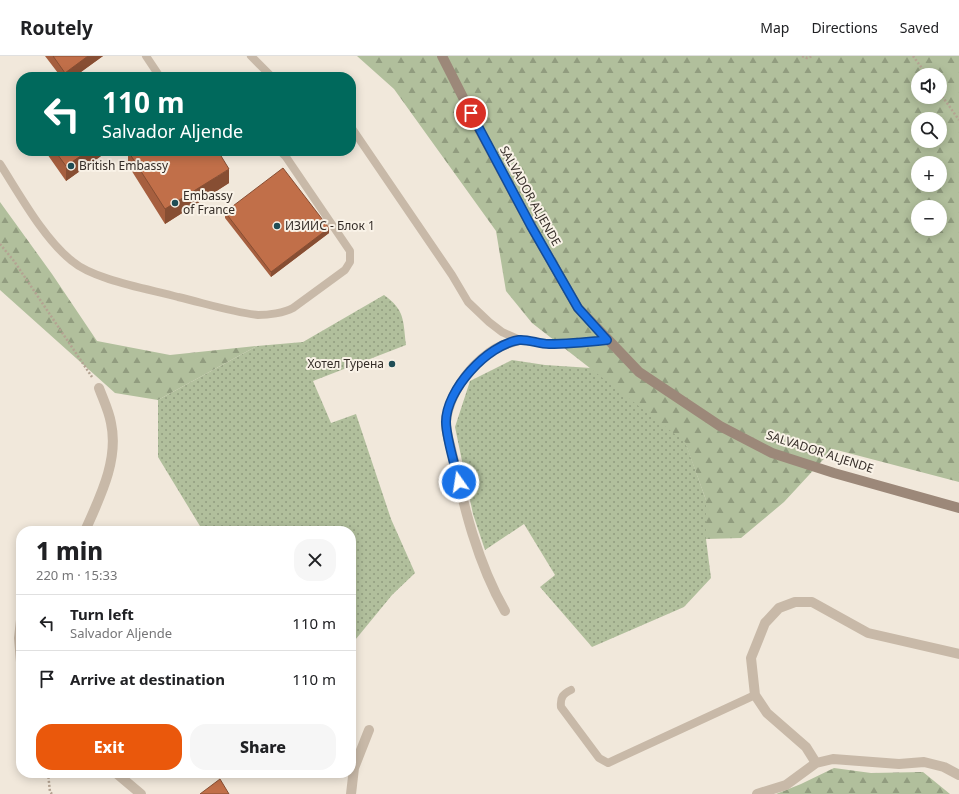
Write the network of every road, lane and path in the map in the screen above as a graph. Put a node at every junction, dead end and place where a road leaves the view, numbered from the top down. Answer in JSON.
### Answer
{"nodes":[{"id":1,"x":146,"y":56,"type":"edge"},
{"id":2,"x":251,"y":56,"type":"edge"},
{"id":3,"x":442,"y":56,"type":"edge"},
{"id":4,"x":802,"y":56,"type":"edge"},
{"id":5,"x":813,"y":56,"type":"edge"},
{"id":6,"x":913,"y":56,"type":"edge"},
{"id":7,"x":922,"y":68,"type":"edge"},
{"id":8,"x":157,"y":72,"type":"edge"},
{"id":9,"x":267,"y":72,"type":"edge"},
{"id":10,"x":947,"y":103,"type":"edge"},
{"id":11,"x":959,"y":120,"type":"edge"},
{"id":12,"x":356,"y":135,"type":"edge"},
{"id":13,"x":284,"y":156,"type":"edge"},
{"id":14,"x":0,"y":164,"type":"edge"},
{"id":15,"x":0,"y":244,"type":"edge"},
{"id":16,"x":520,"y":340,"type":"junction"},
{"id":17,"x":607,"y":340,"type":"junction"},
{"id":18,"x":99,"y":388,"type":"joint"},
{"id":19,"x":959,"y":508,"type":"edge"},
{"id":20,"x":87,"y":526,"type":"edge"},
{"id":21,"x":505,"y":611,"type":"dead end"},
{"id":22,"x":959,"y":654,"type":"edge"},
{"id":23,"x":571,"y":690,"type":"dead end"},
{"id":24,"x":755,"y":695,"type":"junction"},
{"id":25,"x":370,"y":730,"type":"dead end"},
{"id":26,"x":816,"y":762,"type":"junction"},
{"id":27,"x":356,"y":763,"type":"edge"},
{"id":28,"x":958,"y":774,"type":"edge"},
{"id":29,"x":49,"y":778,"type":"edge"},
{"id":30,"x":122,"y":778,"type":"edge"},
{"id":31,"x":353,"y":778,"type":"edge"},
{"id":32,"x":52,"y":794,"type":"edge"},
{"id":33,"x":141,"y":794,"type":"edge"},
{"id":34,"x":351,"y":794,"type":"edge"},
{"id":35,"x":757,"y":794,"type":"edge"}],
"edges":[{"from":1,"to":8,"type":"lane"},
{"from":2,"to":9,"type":"lane"},
{"from":3,"to":17,"type":"street","name":"SALVADOR ALJENDE"},
{"from":4,"to":5,"type":"path"},
{"from":6,"to":7,"type":"path"},
{"from":10,"to":11,"type":"path"},
{"from":12,"to":16,"type":"lane"},
{"from":13,"to":14,"type":"lane"},
{"from":15,"to":18,"type":"path"},
{"from":16,"to":17,"type":"lane"},
{"from":16,"to":21,"type":"street"},
{"from":17,"to":19,"type":"street","name":"SALVADOR ALJENDE"},
{"from":18,"to":20,"type":"street"},
{"from":22,"to":24,"type":"street"},
{"from":23,"to":24,"type":"lane"},
{"from":24,"to":26,"type":"street"},
{"from":25,"to":27,"type":"street"},
{"from":26,"to":28,"type":"street"},
{"from":26,"to":35,"type":"street"},
{"from":29,"to":32,"type":"path"},
{"from":30,"to":33,"type":"street"},
{"from":31,"to":34,"type":"street"}]}
